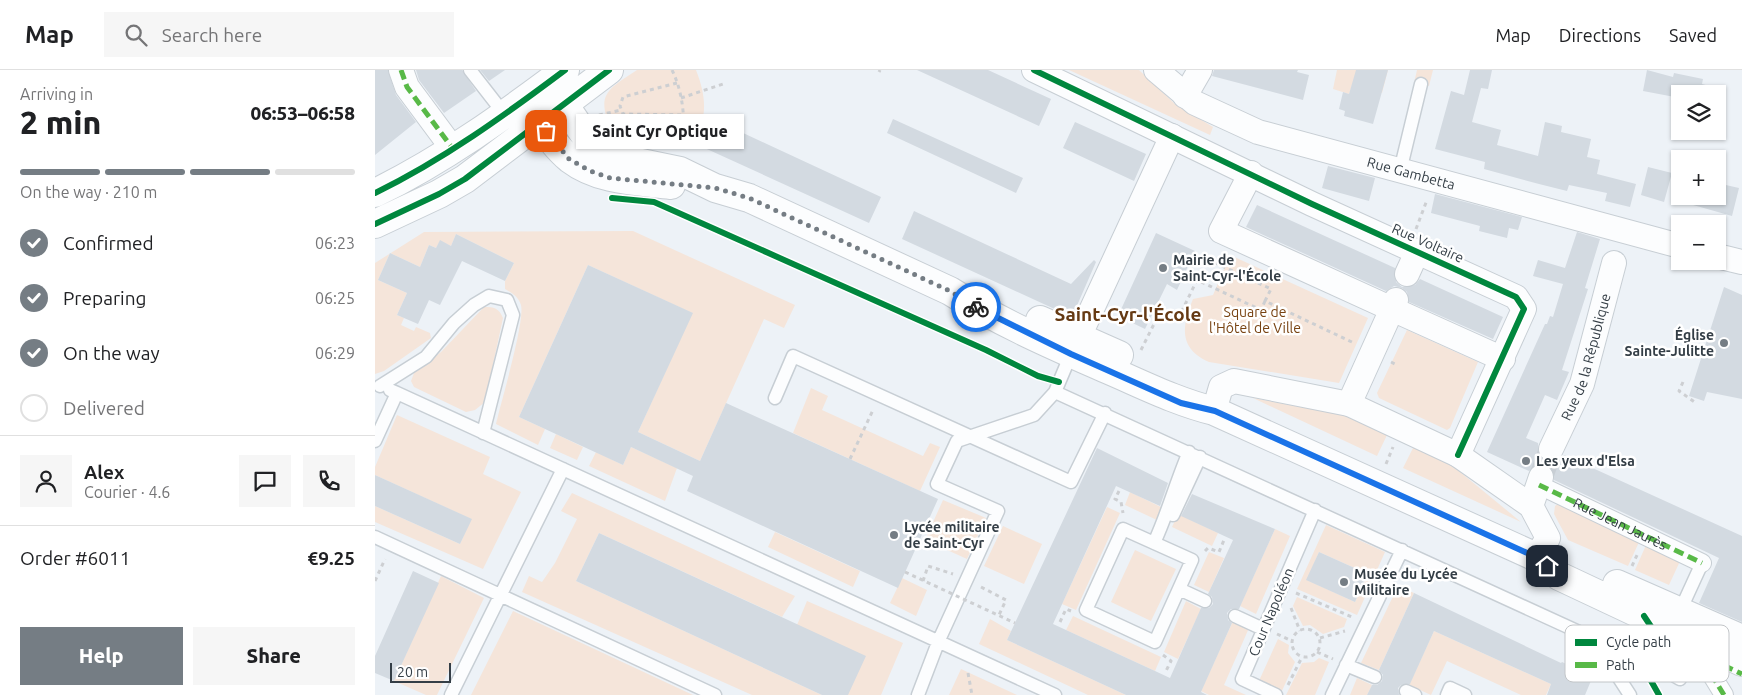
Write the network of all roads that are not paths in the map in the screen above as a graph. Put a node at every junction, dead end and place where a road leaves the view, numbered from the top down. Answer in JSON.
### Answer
{"nodes":[{"id":1,"x":401,"y":70,"type":"edge"},
{"id":2,"x":470,"y":70,"type":"edge"},
{"id":3,"x":609,"y":70,"type":"edge"},
{"id":4,"x":1034,"y":70,"type":"edge"},
{"id":5,"x":1156,"y":70,"type":"edge"},
{"id":6,"x":1200,"y":70,"type":"edge"},
{"id":7,"x":1421,"y":84,"type":"dead end"},
{"id":8,"x":559,"y":85,"type":"edge"},
{"id":9,"x":1185,"y":96,"type":"junction"},
{"id":10,"x":514,"y":108,"type":"junction"},
{"id":11,"x":539,"y":123,"type":"junction"},
{"id":12,"x":1172,"y":136,"type":"junction"},
{"id":13,"x":453,"y":149,"type":"junction"},
{"id":14,"x":1400,"y":171,"type":"junction"},
{"id":15,"x":1251,"y":173,"type":"junction"},
{"id":16,"x":715,"y":188,"type":"junction"},
{"id":17,"x":375,"y":193,"type":"edge"},
{"id":18,"x":375,"y":224,"type":"edge"},
{"id":19,"x":1671,"y":244,"type":"edge"},
{"id":20,"x":1413,"y":250,"type":"junction"},
{"id":21,"x":1726,"y":258,"type":"edge"},
{"id":22,"x":1742,"y":262,"type":"edge"},
{"id":23,"x":1614,"y":263,"type":"dead end"},
{"id":24,"x":1407,"y":274,"type":"dead end"},
{"id":25,"x":1394,"y":305,"type":"junction"},
{"id":26,"x":1075,"y":345,"type":"junction"},
{"id":27,"x":1503,"y":359,"type":"junction"},
{"id":28,"x":377,"y":385,"type":"edge"},
{"id":29,"x":1055,"y":392,"type":"junction"},
{"id":30,"x":397,"y":393,"type":"junction"},
{"id":31,"x":775,"y":398,"type":"dead end"},
{"id":32,"x":1349,"y":404,"type":"junction"},
{"id":33,"x":1215,"y":411,"type":"junction"},
{"id":34,"x":1105,"y":413,"type":"junction"},
{"id":35,"x":483,"y":432,"type":"junction"},
{"id":36,"x":967,"y":436,"type":"junction"},
{"id":37,"x":375,"y":440,"type":"edge"},
{"id":38,"x":1551,"y":449,"type":"tunnel mouth"},
{"id":39,"x":1195,"y":454,"type":"junction"},
{"id":40,"x":1458,"y":455,"type":"junction"},
{"id":41,"x":563,"y":469,"type":"junction"},
{"id":42,"x":1537,"y":489,"type":"junction"},
{"id":43,"x":1315,"y":510,"type":"junction"},
{"id":44,"x":375,"y":537,"type":"edge"},
{"id":45,"x":1157,"y":544,"type":"junction"},
{"id":46,"x":1402,"y":550,"type":"junction"},
{"id":47,"x":1536,"y":557,"type":"junction"},
{"id":48,"x":1702,"y":562,"type":"joint"},
{"id":49,"x":1179,"y":589,"type":"junction"},
{"id":50,"x":501,"y":596,"type":"junction"},
{"id":51,"x":1205,"y":601,"type":"dead end"},
{"id":52,"x":1680,"y":611,"type":"junction"},
{"id":53,"x":1235,"y":616,"type":"dead end"},
{"id":54,"x":1644,"y":616,"type":"junction"},
{"id":55,"x":1565,"y":625,"type":"edge"},
{"id":56,"x":1650,"y":625,"type":"edge"},
{"id":57,"x":1663,"y":625,"type":"edge"},
{"id":58,"x":1711,"y":625,"type":"edge"},
{"id":59,"x":1263,"y":629,"type":"junction"},
{"id":60,"x":1729,"y":633,"type":"edge"},
{"id":61,"x":1742,"y":639,"type":"edge"},
{"id":62,"x":939,"y":640,"type":"junction"},
{"id":63,"x":1729,"y":656,"type":"edge"},
{"id":64,"x":1742,"y":662,"type":"edge"},
{"id":65,"x":1347,"y":665,"type":"junction"},
{"id":66,"x":1729,"y":668,"type":"edge"},
{"id":67,"x":1742,"y":674,"type":"edge"},
{"id":68,"x":1375,"y":678,"type":"dead end"},
{"id":69,"x":1622,"y":682,"type":"edge"},
{"id":70,"x":1716,"y":682,"type":"edge"},
{"id":71,"x":451,"y":695,"type":"edge"},
{"id":72,"x":715,"y":695,"type":"edge"},
{"id":73,"x":918,"y":695,"type":"edge"},
{"id":74,"x":1055,"y":695,"type":"edge"},
{"id":75,"x":1276,"y":695,"type":"edge"},
{"id":76,"x":1332,"y":695,"type":"edge"},
{"id":77,"x":1447,"y":695,"type":"edge"},
{"id":78,"x":1465,"y":695,"type":"edge"},
{"id":79,"x":1630,"y":695,"type":"edge"},
{"id":80,"x":1724,"y":695,"type":"edge"}],
"edges":[{"from":1,"to":13,"type":"street"},
{"from":2,"to":10,"type":"lane"},
{"from":3,"to":8,"type":"main road"},
{"from":4,"to":12,"type":"street","name":"Rue Voltaire"},
{"from":5,"to":9,"type":"street","name":"Rue Gambetta"},
{"from":6,"to":9,"type":"street"},
{"from":7,"to":14,"type":"lane"},
{"from":8,"to":10,"type":"main road"},
{"from":8,"to":11,"type":"main road"},
{"from":8,"to":16,"type":"main road"},
{"from":9,"to":14,"type":"street","name":"Rue Gambetta"},
{"from":10,"to":11,"type":"main road"},
{"from":10,"to":13,"type":"main road"},
{"from":11,"to":16,"type":"main road"},
{"from":11,"to":18,"type":"main road"},
{"from":12,"to":15,"type":"street","name":"Rue Voltaire"},
{"from":12,"to":26,"type":"street"},
{"from":13,"to":17,"type":"main road"},
{"from":14,"to":19,"type":"street","name":"Rue Gambetta"},
{"from":15,"to":20,"type":"street","name":"Rue Voltaire"},
{"from":15,"to":25,"type":"street"},
{"from":16,"to":26,"type":"main road"},
{"from":20,"to":24,"type":"street"},
{"from":20,"to":27,"type":"street","name":"Rue Voltaire"},
{"from":21,"to":22,"type":"street"},
{"from":23,"to":38,"type":"street","name":"Rue de la République"},
{"from":25,"to":27,"type":"street"},
{"from":25,"to":32,"type":"street"},
{"from":26,"to":29,"type":"lane"},
{"from":26,"to":33,"type":"main road"},
{"from":27,"to":40,"type":"street","name":"Rue Voltaire"},
{"from":28,"to":30,"type":"lane"},
{"from":28,"to":35,"type":"lane"},
{"from":29,"to":34,"type":"lane"},
{"from":29,"to":36,"type":"lane"},
{"from":30,"to":35,"type":"lane"},
{"from":30,"to":37,"type":"lane"},
{"from":31,"to":36,"type":"lane"},
{"from":32,"to":33,"type":"street"},
{"from":32,"to":40,"type":"street"},
{"from":33,"to":47,"type":"main road"},
{"from":34,"to":36,"type":"lane"},
{"from":34,"to":39,"type":"lane"},
{"from":35,"to":41,"type":"lane"},
{"from":36,"to":62,"type":"lane"},
{"from":39,"to":43,"type":"lane"},
{"from":39,"to":45,"type":"lane"},
{"from":40,"to":42,"type":"street"},
{"from":41,"to":50,"type":"lane"},
{"from":41,"to":62,"type":"lane"},
{"from":42,"to":47,"type":"street"},
{"from":42,"to":48,"type":"street","name":"Rue Jean Jaurès"},
{"from":43,"to":46,"type":"lane"},
{"from":43,"to":59,"type":"lane","name":"Cour Napoléon"},
{"from":44,"to":50,"type":"lane"},
{"from":45,"to":49,"type":"lane"},
{"from":45,"to":49,"type":"lane"},
{"from":46,"to":55,"type":"lane"},
{"from":46,"to":65,"type":"lane"},
{"from":47,"to":52,"type":"main road"},
{"from":47,"to":54,"type":"main road"},
{"from":48,"to":52,"type":"lane"},
{"from":49,"to":51,"type":"lane"},
{"from":50,"to":71,"type":"lane"},
{"from":50,"to":72,"type":"lane"},
{"from":52,"to":58,"type":"main road"},
{"from":53,"to":59,"type":"lane"},
{"from":54,"to":56,"type":"lane"},
{"from":54,"to":57,"type":"main road"},
{"from":59,"to":75,"type":"lane","name":"Cour Napoléon"},
{"from":60,"to":61,"type":"main road"},
{"from":62,"to":73,"type":"lane"},
{"from":62,"to":74,"type":"lane"},
{"from":63,"to":64,"type":"main road"},
{"from":65,"to":68,"type":"lane"},
{"from":65,"to":76,"type":"lane"},
{"from":66,"to":67,"type":"street"},
{"from":69,"to":79,"type":"lane"},
{"from":70,"to":80,"type":"street"},
{"from":77,"to":78,"type":"lane"}]}
